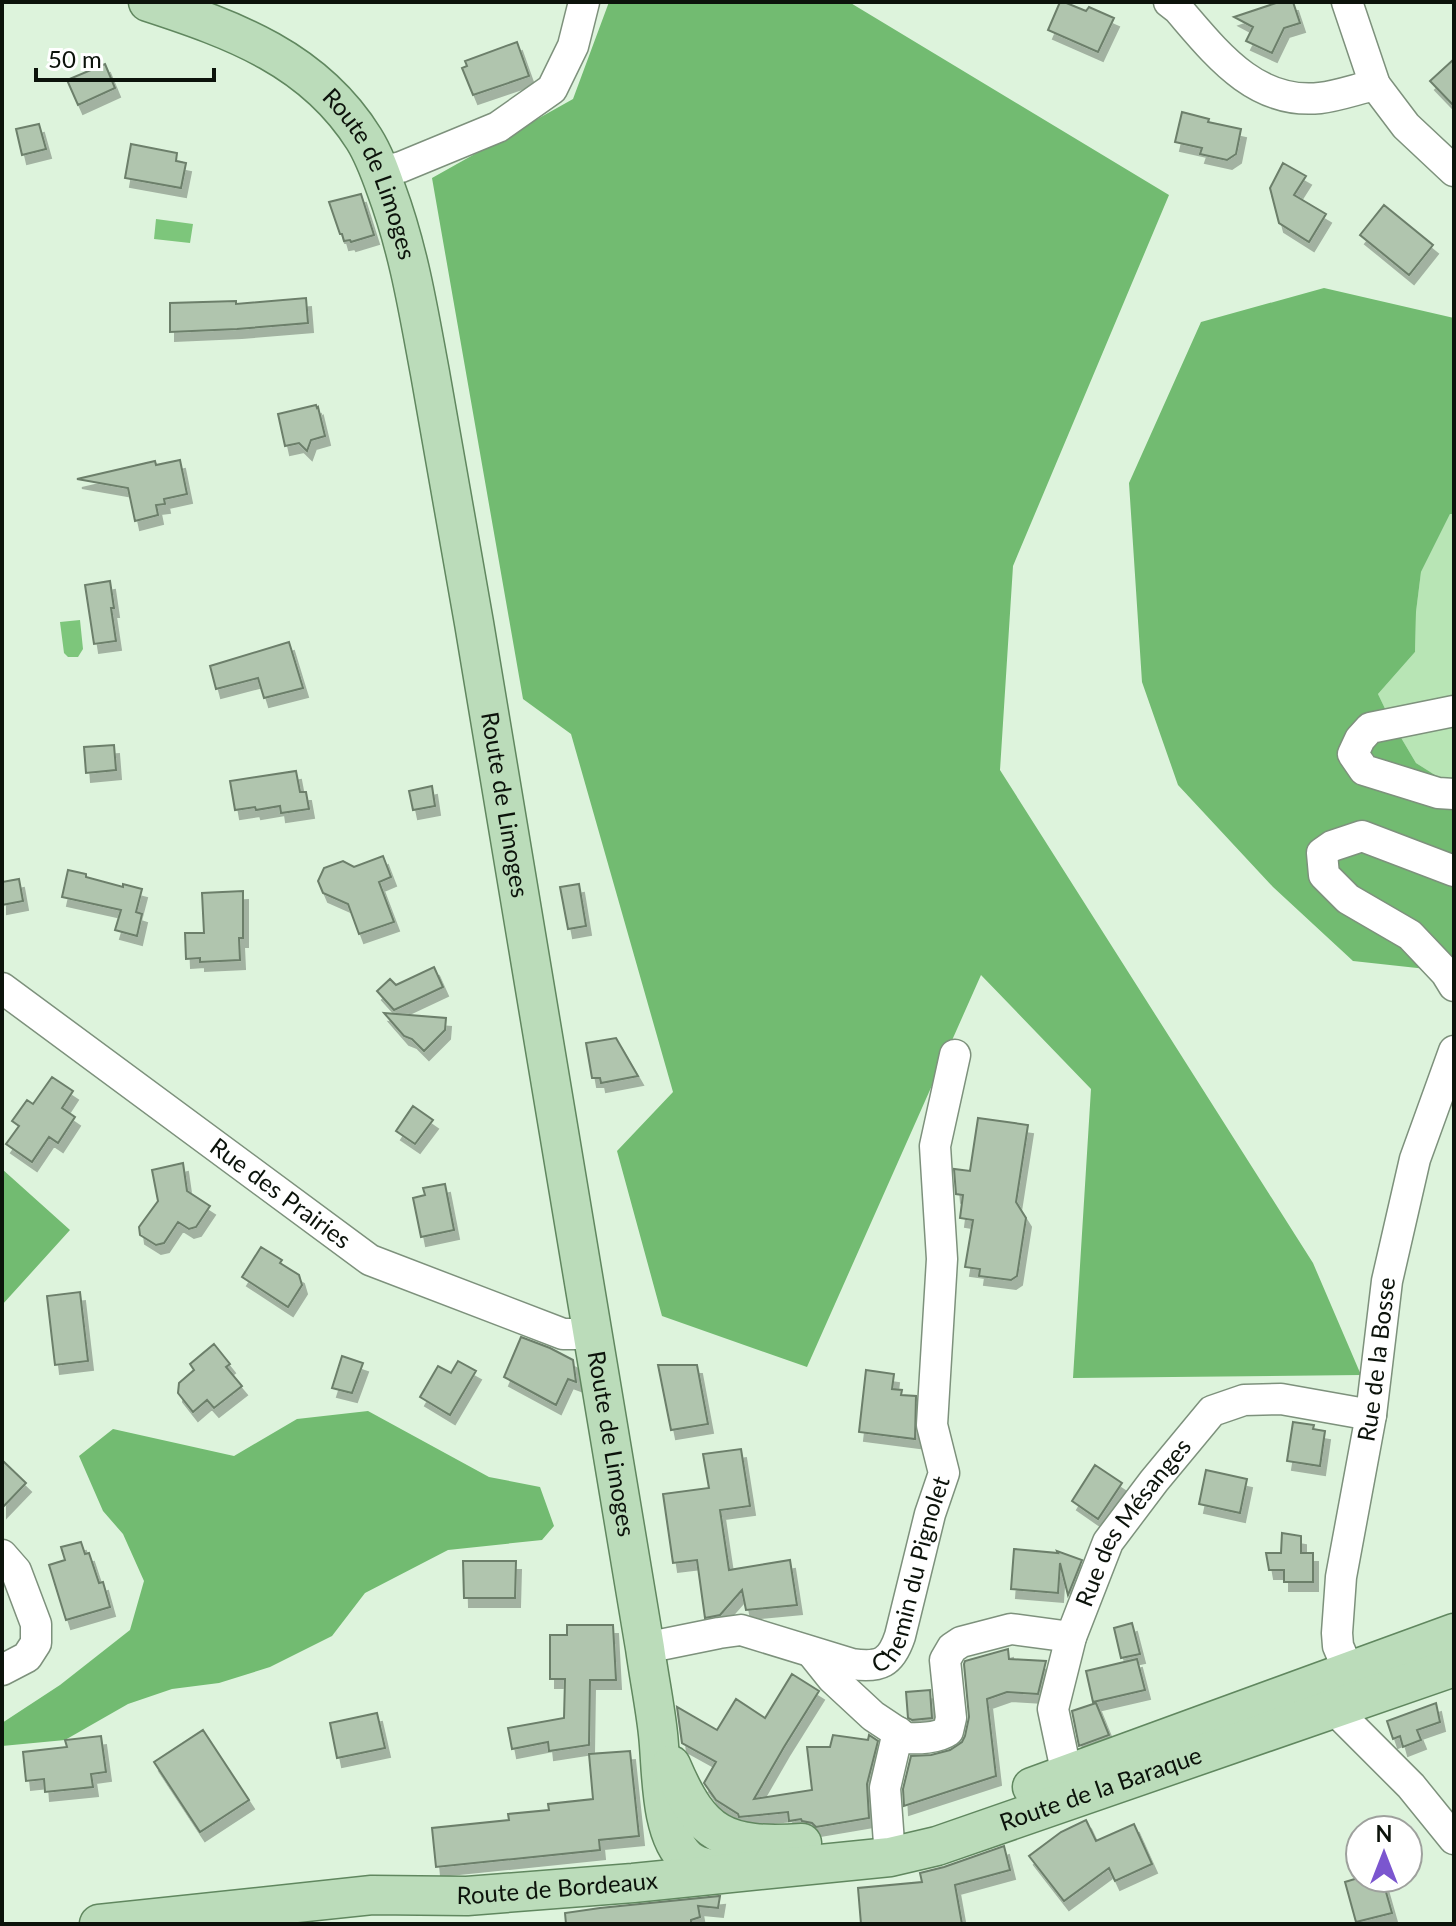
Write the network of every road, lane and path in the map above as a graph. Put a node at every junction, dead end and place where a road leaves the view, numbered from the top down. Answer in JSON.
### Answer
{"nodes":[{"id":1,"x":148,"y":2,"type":"edge"},
{"id":2,"x":584,"y":2,"type":"edge"},
{"id":3,"x":1169,"y":2,"type":"edge"},
{"id":4,"x":1347,"y":2,"type":"edge"},
{"id":5,"x":1375,"y":85,"type":"junction"},
{"id":6,"x":1454,"y":171,"type":"edge"},
{"id":7,"x":380,"y":172,"type":"junction"},
{"id":8,"x":1454,"y":711,"type":"edge"},
{"id":9,"x":1454,"y":794,"type":"edge"},
{"id":10,"x":1454,"y":871,"type":"edge"},
{"id":11,"x":1454,"y":986,"type":"edge"},
{"id":12,"x":2,"y":988,"type":"edge"},
{"id":13,"x":1454,"y":1051,"type":"edge"},
{"id":14,"x":955,"y":1055,"type":"dead end"},
{"id":15,"x":592,"y":1334,"type":"junction"},
{"id":16,"x":1371,"y":1415,"type":"junction"},
{"id":17,"x":2,"y":1555,"type":"edge"},
{"id":18,"x":1454,"y":1633,"type":"edge"},
{"id":19,"x":1071,"y":1637,"type":"junction"},
{"id":20,"x":645,"y":1648,"type":"junction"},
{"id":21,"x":812,"y":1653,"type":"junction"},
{"id":22,"x":1454,"y":1667,"type":"edge"},
{"id":23,"x":2,"y":1670,"type":"edge"},
{"id":24,"x":1349,"y":1672,"type":"junction"},
{"id":25,"x":1300,"y":1688,"type":"junction"},
{"id":26,"x":1334,"y":1709,"type":"junction"},
{"id":27,"x":898,"y":1732,"type":"junction"},
{"id":28,"x":1071,"y":1786,"type":"junction"},
{"id":29,"x":682,"y":1817,"type":"junction"},
{"id":30,"x":1454,"y":1839,"type":"edge"},
{"id":31,"x":889,"y":1845,"type":"junction"},
{"id":32,"x":688,"y":1859,"type":"junction"},
{"id":33,"x":632,"y":1863,"type":"junction"},
{"id":34,"x":740,"y":1871,"type":"junction"},
{"id":35,"x":372,"y":1895,"type":"junction"},
{"id":36,"x":99,"y":1924,"type":"edge"}],
"edges":[{"from":1,"to":7,"type":"main road","name":"Route de Limoges"},
{"from":2,"to":7,"type":"street"},
{"from":3,"to":5,"type":"street"},
{"from":4,"to":5,"type":"street"},
{"from":5,"to":6,"type":"street"},
{"from":7,"to":15,"type":"main road","name":"Route de Limoges"},
{"from":8,"to":9,"type":"street"},
{"from":10,"to":11,"type":"street"},
{"from":12,"to":15,"type":"street","name":"Rue des Prairies"},
{"from":13,"to":16,"type":"street","name":"Rue de la Bosse"},
{"from":14,"to":21,"type":"street","name":"Chemin du Pignolet"},
{"from":15,"to":20,"type":"main road","name":"Route de Limoges"},
{"from":16,"to":19,"type":"street","name":"Rue des Mésanges"},
{"from":16,"to":24,"type":"street","name":"Rue de la Bosse"},
{"from":17,"to":23,"type":"street"},
{"from":18,"to":24,"type":"main road","name":"Route de la Baraque"},
{"from":19,"to":27,"type":"street"},
{"from":19,"to":28,"type":"street","name":"Rue des Mésanges"},
{"from":20,"to":21,"type":"street","name":"Chemin du Pignolet"},
{"from":20,"to":29,"type":"main road","name":"Route de Limoges"},
{"from":21,"to":27,"type":"street"},
{"from":22,"to":26,"type":"main road","name":"Route de la Baraque"},
{"from":24,"to":25,"type":"main road","name":"Route de la Baraque"},
{"from":25,"to":26,"type":"street"},
{"from":25,"to":28,"type":"main road","name":"Route de la Baraque"},
{"from":26,"to":28,"type":"main road","name":"Route de la Baraque"},
{"from":26,"to":30,"type":"street"},
{"from":27,"to":31,"type":"street"},
{"from":28,"to":31,"type":"main road","name":"Route de la Baraque"},
{"from":29,"to":31,"type":"main road"},
{"from":29,"to":32,"type":"main road"},
{"from":29,"to":33,"type":"main road"},
{"from":31,"to":32,"type":"main road","name":"Route de la Baraque"},
{"from":31,"to":34,"type":"main road","name":"Route de la Baraque"},
{"from":32,"to":33,"type":"main road","name":"Route de Bordeaux"},
{"from":32,"to":34,"type":"main road"},
{"from":32,"to":35,"type":"main road"},
{"from":33,"to":35,"type":"main road","name":"Route de Bordeaux"},
{"from":34,"to":35,"type":"main road","name":"Route de Bordeaux"},
{"from":35,"to":36,"type":"main road","name":"Route de Bordeaux"}]}
